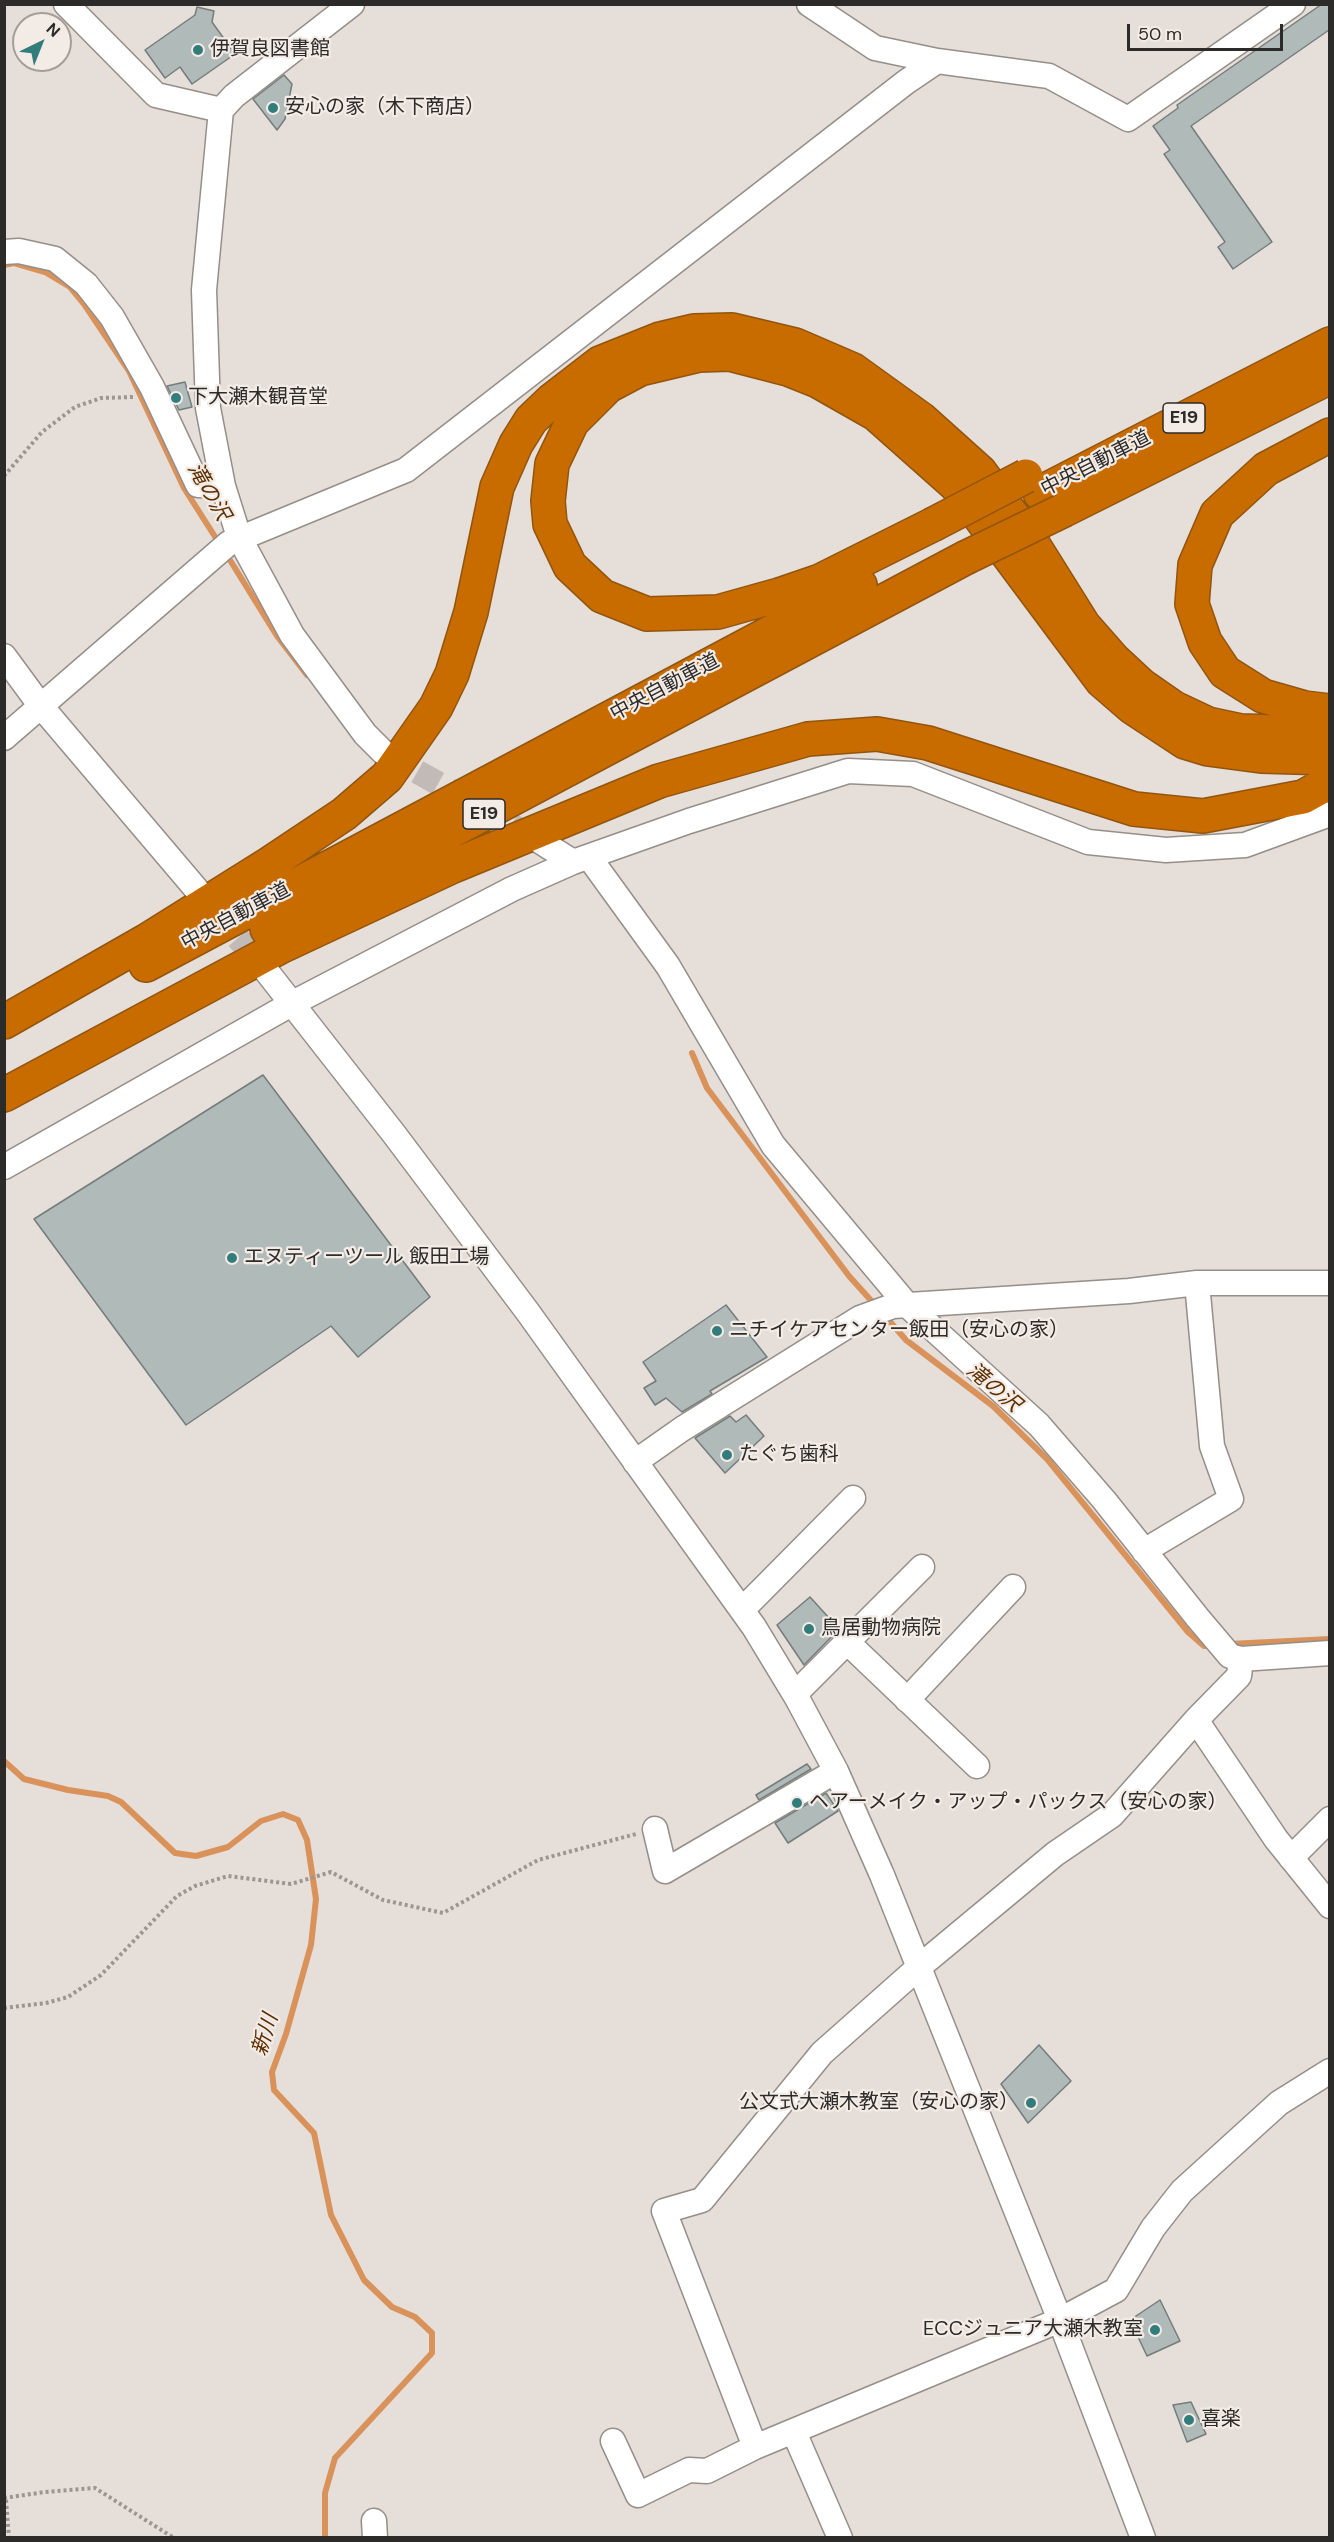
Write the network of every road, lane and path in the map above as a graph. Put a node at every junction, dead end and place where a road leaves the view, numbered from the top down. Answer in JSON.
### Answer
{"nodes":[{"id":1,"x":66,"y":4,"type":"edge"},
{"id":2,"x":352,"y":4,"type":"edge"},
{"id":3,"x":809,"y":4,"type":"edge"},
{"id":4,"x":1293,"y":4,"type":"edge"},
{"id":5,"x":937,"y":62,"type":"junction"},
{"id":6,"x":221,"y":110,"type":"junction"},
{"id":7,"x":4,"y":252,"type":"edge"},
{"id":8,"x":1322,"y":359,"type":"edge"},
{"id":9,"x":133,"y":397,"type":"dead end"},
{"id":10,"x":1329,"y":435,"type":"edge"},
{"id":11,"x":4,"y":476,"type":"edge"},
{"id":12,"x":223,"y":486,"type":"junction"},
{"id":13,"x":1043,"y":493,"type":"junction"},
{"id":14,"x":948,"y":540,"type":"junction"},
{"id":15,"x":228,"y":545,"type":"junction"},
{"id":16,"x":4,"y":656,"type":"edge"},
{"id":17,"x":40,"y":705,"type":"junction"},
{"id":18,"x":1329,"y":711,"type":"edge"},
{"id":19,"x":1329,"y":726,"type":"edge"},
{"id":20,"x":4,"y":738,"type":"edge"},
{"id":21,"x":383,"y":752,"type":"tunnel mouth"},
{"id":22,"x":1329,"y":758,"type":"edge"},
{"id":23,"x":1329,"y":782,"type":"edge"},
{"id":24,"x":1329,"y":814,"type":"edge"},
{"id":25,"x":538,"y":840,"type":"tunnel mouth"},
{"id":26,"x":581,"y":860,"type":"junction"},
{"id":27,"x":197,"y":890,"type":"tunnel mouth"},
{"id":28,"x":264,"y":968,"type":"tunnel mouth"},
{"id":29,"x":293,"y":1003,"type":"junction"},
{"id":30,"x":4,"y":1022,"type":"edge"},
{"id":31,"x":4,"y":1041,"type":"edge"},
{"id":32,"x":4,"y":1072,"type":"edge"},
{"id":33,"x":4,"y":1095,"type":"edge"},
{"id":34,"x":4,"y":1167,"type":"edge"},
{"id":35,"x":1197,"y":1282,"type":"junction"},
{"id":36,"x":1329,"y":1282,"type":"edge"},
{"id":37,"x":900,"y":1306,"type":"junction"},
{"id":38,"x":635,"y":1462,"type":"junction"},
{"id":39,"x":854,"y":1498,"type":"dead end"},
{"id":40,"x":1144,"y":1551,"type":"junction"},
{"id":41,"x":922,"y":1567,"type":"dead end"},
{"id":42,"x":1013,"y":1587,"type":"dead end"},
{"id":43,"x":742,"y":1610,"type":"junction"},
{"id":44,"x":847,"y":1642,"type":"junction"},
{"id":45,"x":1329,"y":1653,"type":"edge"},
{"id":46,"x":1236,"y":1658,"type":"junction"},
{"id":47,"x":795,"y":1694,"type":"junction"},
{"id":48,"x":907,"y":1700,"type":"junction"},
{"id":49,"x":1196,"y":1720,"type":"junction"},
{"id":50,"x":976,"y":1766,"type":"dead end"},
{"id":51,"x":836,"y":1771,"type":"junction"},
{"id":52,"x":1329,"y":1819,"type":"edge"},
{"id":53,"x":655,"y":1829,"type":"joint"},
{"id":54,"x":1291,"y":1858,"type":"junction"},
{"id":55,"x":1329,"y":1906,"type":"edge"},
{"id":56,"x":919,"y":1967,"type":"junction"},
{"id":57,"x":4,"y":2007,"type":"edge"},
{"id":58,"x":1329,"y":2071,"type":"edge"},
{"id":59,"x":1060,"y":2320,"type":"junction"},
{"id":60,"x":794,"y":2432,"type":"junction"},
{"id":61,"x":612,"y":2441,"type":"dead end"},
{"id":62,"x":755,"y":2448,"type":"junction"},
{"id":63,"x":5,"y":2499,"type":"edge"},
{"id":64,"x":9,"y":2538,"type":"edge"},
{"id":65,"x":174,"y":2538,"type":"edge"},
{"id":66,"x":840,"y":2538,"type":"edge"},
{"id":67,"x":1143,"y":2538,"type":"edge"}],
"edges":[{"from":1,"to":6,"type":"street"},
{"from":2,"to":6,"type":"street"},
{"from":3,"to":5,"type":"street"},
{"from":4,"to":5,"type":"street"},
{"from":5,"to":15,"type":"street"},
{"from":6,"to":12,"type":"street"},
{"from":7,"to":12,"type":"street"},
{"from":8,"to":13,"type":"highway","name":"中央自動車道","number":"E19"},
{"from":8,"to":13,"type":"highway"},
{"from":9,"to":11,"type":"path"},
{"from":10,"to":18,"type":"highway"},
{"from":12,"to":15,"type":"street"},
{"from":13,"to":14,"type":"highway","name":"中央自動車道","number":"E19","bridge":true},
{"from":13,"to":14,"type":"highway","bridge":true},
{"from":14,"to":22,"type":"highway"},
{"from":14,"to":31,"type":"highway","name":"中央自動車道","number":"E19"},
{"from":14,"to":32,"type":"highway","name":"中央自動車道","number":"E19"},
{"from":15,"to":17,"type":"street"},
{"from":15,"to":21,"type":"street"},
{"from":16,"to":17,"type":"street"},
{"from":17,"to":20,"type":"street"},
{"from":17,"to":27,"type":"street"},
{"from":19,"to":30,"type":"highway"},
{"from":23,"to":33,"type":"highway"},
{"from":24,"to":26,"type":"street"},
{"from":25,"to":26,"type":"street"},
{"from":26,"to":29,"type":"street"},
{"from":26,"to":37,"type":"street"},
{"from":28,"to":29,"type":"street"},
{"from":29,"to":34,"type":"street"},
{"from":29,"to":38,"type":"street"},
{"from":35,"to":36,"type":"street"},
{"from":35,"to":37,"type":"street"},
{"from":35,"to":40,"type":"street"},
{"from":37,"to":38,"type":"street"},
{"from":37,"to":40,"type":"street"},
{"from":38,"to":43,"type":"street"},
{"from":39,"to":43,"type":"street"},
{"from":40,"to":46,"type":"street"},
{"from":41,"to":44,"type":"street"},
{"from":42,"to":48,"type":"street"},
{"from":43,"to":47,"type":"street"},
{"from":44,"to":47,"type":"street"},
{"from":44,"to":48,"type":"street"},
{"from":45,"to":46,"type":"street"},
{"from":46,"to":49,"type":"street"},
{"from":47,"to":51,"type":"street"},
{"from":48,"to":50,"type":"street"},
{"from":49,"to":54,"type":"street"},
{"from":49,"to":56,"type":"street"},
{"from":51,"to":53,"type":"street"},
{"from":51,"to":56,"type":"street"},
{"from":52,"to":54,"type":"street"},
{"from":53,"to":57,"type":"path"},
{"from":54,"to":55,"type":"street"},
{"from":56,"to":59,"type":"street"},
{"from":56,"to":62,"type":"street"},
{"from":58,"to":59,"type":"street"},
{"from":59,"to":60,"type":"street"},
{"from":59,"to":67,"type":"street"},
{"from":60,"to":62,"type":"street"},
{"from":60,"to":66,"type":"street"},
{"from":61,"to":62,"type":"street"},
{"from":63,"to":64,"type":"path"},
{"from":63,"to":65,"type":"path"}]}
